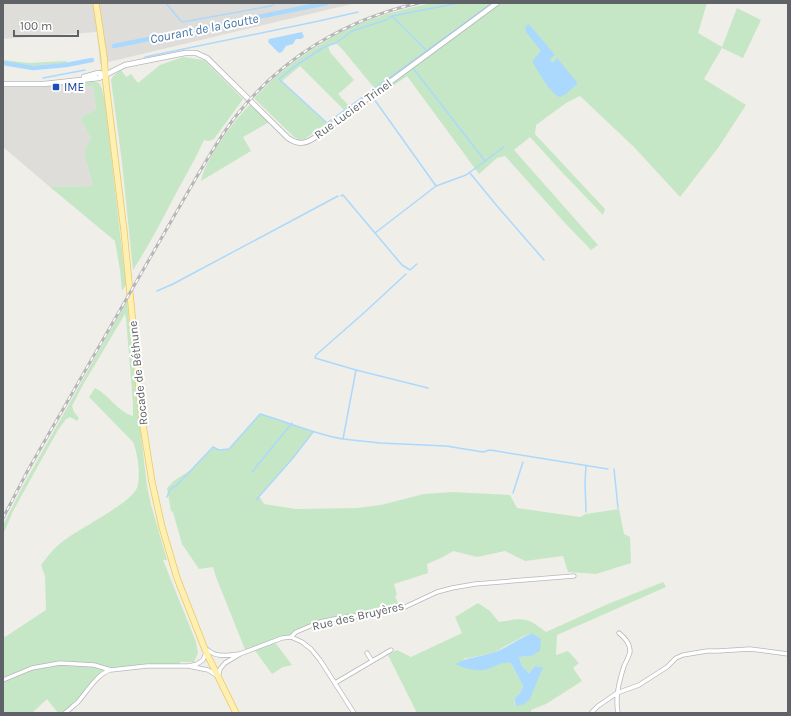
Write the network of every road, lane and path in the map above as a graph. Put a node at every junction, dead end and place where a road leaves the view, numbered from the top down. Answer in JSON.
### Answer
{"nodes":[{"id":1,"x":96,"y":3,"type":"edge"},
{"id":2,"x":497,"y":3,"type":"edge"},
{"id":3,"x":105,"y":74,"type":"junction"},
{"id":4,"x":3,"y":84,"type":"edge"},
{"id":5,"x":574,"y":576,"type":"dead end"},
{"id":6,"x":619,"y":633,"type":"dead end"},
{"id":7,"x":291,"y":637,"type":"junction"},
{"id":8,"x":206,"y":649,"type":"junction"},
{"id":9,"x":391,"y":650,"type":"dead end"},
{"id":10,"x":367,"y":653,"type":"dead end"},
{"id":11,"x":240,"y":654,"type":"junction"},
{"id":12,"x":788,"y":654,"type":"edge"},
{"id":13,"x":372,"y":661,"type":"junction"},
{"id":14,"x":188,"y":666,"type":"junction"},
{"id":15,"x":112,"y":670,"type":"junction"},
{"id":16,"x":217,"y":675,"type":"junction"},
{"id":17,"x":3,"y":680,"type":"edge"},
{"id":18,"x":335,"y":683,"type":"junction"},
{"id":19,"x":617,"y":693,"type":"junction"},
{"id":20,"x":65,"y":713,"type":"edge"},
{"id":21,"x":236,"y":713,"type":"edge"},
{"id":22,"x":354,"y":713,"type":"edge"},
{"id":23,"x":592,"y":713,"type":"edge"},
{"id":24,"x":618,"y":713,"type":"edge"}],
"edges":[{"from":1,"to":3,"type":"main road","name":"Rocade de Béthune"},
{"from":2,"to":3,"type":"street","name":"Rue Lucien Trinel"},
{"from":3,"to":4,"type":"street"},
{"from":3,"to":8,"type":"main road","name":"Rocade de Béthune"},
{"from":5,"to":7,"type":"street","name":"Rue des Bruyères"},
{"from":6,"to":19,"type":"street"},
{"from":7,"to":11,"type":"street","name":"Rue des Bruyères"},
{"from":7,"to":18,"type":"street"},
{"from":8,"to":11,"type":"street","name":"Rue des Bruyères"},
{"from":8,"to":14,"type":"street"},
{"from":8,"to":16,"type":"main road","name":"Rocade de Béthune"},
{"from":9,"to":13,"type":"street"},
{"from":10,"to":13,"type":"street"},
{"from":11,"to":16,"type":"street","name":"Rue des Bruyères"},
{"from":12,"to":19,"type":"street"},
{"from":13,"to":18,"type":"street"},
{"from":14,"to":15,"type":"street"},
{"from":14,"to":16,"type":"street"},
{"from":15,"to":17,"type":"street"},
{"from":15,"to":20,"type":"street"},
{"from":16,"to":21,"type":"main road","name":"Rocade de Béthune"},
{"from":18,"to":22,"type":"street"},
{"from":19,"to":23,"type":"street"},
{"from":19,"to":24,"type":"street"}]}
